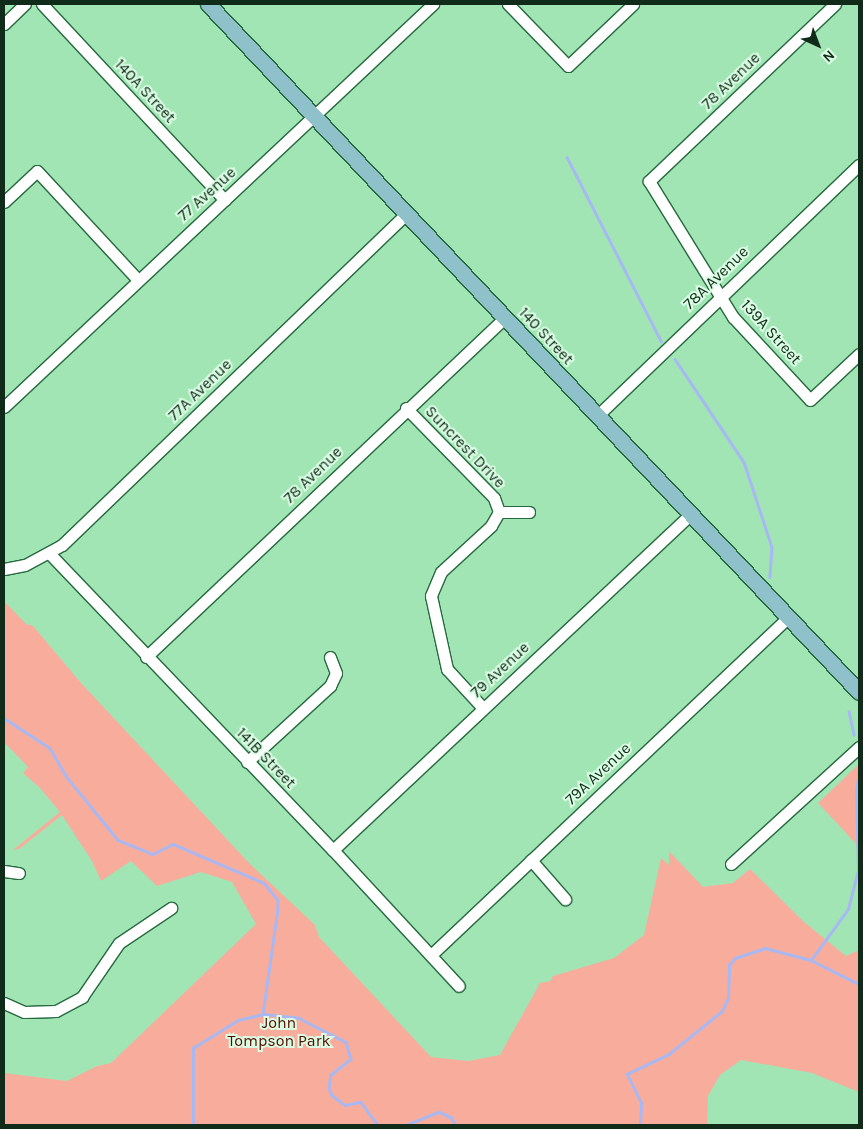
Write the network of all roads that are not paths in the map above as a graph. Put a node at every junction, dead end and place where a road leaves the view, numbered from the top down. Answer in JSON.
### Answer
{"nodes":[{"id":1,"x":25,"y":4,"type":"edge"},
{"id":2,"x":42,"y":4,"type":"edge"},
{"id":3,"x":208,"y":4,"type":"edge"},
{"id":4,"x":432,"y":4,"type":"edge"},
{"id":5,"x":508,"y":4,"type":"edge"},
{"id":6,"x":633,"y":4,"type":"edge"},
{"id":7,"x":835,"y":4,"type":"edge"},
{"id":8,"x":4,"y":24,"type":"edge"},
{"id":9,"x":314,"y":117,"type":"junction"},
{"id":10,"x":859,"y":165,"type":"edge"},
{"id":11,"x":649,"y":181,"type":"joint"},
{"id":12,"x":225,"y":200,"type":"junction"},
{"id":13,"x":4,"y":202,"type":"edge"},
{"id":14,"x":406,"y":214,"type":"junction"},
{"id":15,"x":137,"y":279,"type":"junction"},
{"id":16,"x":720,"y":297,"type":"junction"},
{"id":17,"x":504,"y":318,"type":"junction"},
{"id":18,"x":859,"y":354,"type":"edge"},
{"id":19,"x":4,"y":408,"type":"edge"},
{"id":20,"x":406,"y":408,"type":"junction"},
{"id":21,"x":597,"y":416,"type":"junction"},
{"id":22,"x":499,"y":512,"type":"junction"},
{"id":23,"x":528,"y":512,"type":"dead end"},
{"id":24,"x":690,"y":514,"type":"junction"},
{"id":25,"x":49,"y":553,"type":"junction"},
{"id":26,"x":4,"y":570,"type":"edge"},
{"id":27,"x":788,"y":617,"type":"junction"},
{"id":28,"x":146,"y":657,"type":"junction"},
{"id":29,"x":330,"y":657,"type":"dead end"},
{"id":30,"x":859,"y":692,"type":"edge"},
{"id":31,"x":484,"y":708,"type":"junction"},
{"id":32,"x":859,"y":747,"type":"edge"},
{"id":33,"x":247,"y":762,"type":"junction"},
{"id":34,"x":333,"y":850,"type":"junction"},
{"id":35,"x":531,"y":860,"type":"junction"},
{"id":36,"x":731,"y":864,"type":"dead end"},
{"id":37,"x":4,"y":871,"type":"edge"},
{"id":38,"x":19,"y":873,"type":"dead end"},
{"id":39,"x":565,"y":899,"type":"dead end"},
{"id":40,"x":171,"y":908,"type":"dead end"},
{"id":41,"x":431,"y":955,"type":"junction"},
{"id":42,"x":458,"y":986,"type":"dead end"},
{"id":43,"x":4,"y":1003,"type":"edge"}],
"edges":[{"from":1,"to":8,"type":"street"},
{"from":2,"to":12,"type":"street","name":"140A Street"},
{"from":3,"to":9,"type":"main road","name":"140 Street"},
{"from":4,"to":9,"type":"street","name":"77 Avenue"},
{"from":5,"to":6,"type":"street"},
{"from":7,"to":11,"type":"street","name":"78 Avenue"},
{"from":9,"to":12,"type":"street","name":"77 Avenue"},
{"from":9,"to":14,"type":"main road","name":"140 Street"},
{"from":10,"to":16,"type":"street","name":"78A Avenue"},
{"from":11,"to":16,"type":"street","name":"139A Street"},
{"from":12,"to":15,"type":"street","name":"77 Avenue"},
{"from":13,"to":15,"type":"street"},
{"from":14,"to":17,"type":"main road","name":"140 Street"},
{"from":14,"to":25,"type":"street","name":"77A Avenue"},
{"from":15,"to":19,"type":"street","name":"77 Avenue"},
{"from":16,"to":18,"type":"street","name":"139A Street"},
{"from":16,"to":21,"type":"street","name":"78A Avenue"},
{"from":17,"to":20,"type":"street","name":"78 Avenue"},
{"from":17,"to":21,"type":"main road","name":"140 Street"},
{"from":20,"to":22,"type":"street","name":"Suncrest Drive"},
{"from":20,"to":28,"type":"street","name":"78 Avenue"},
{"from":21,"to":24,"type":"main road","name":"140 Street"},
{"from":22,"to":23,"type":"street"},
{"from":22,"to":31,"type":"street","name":"Suncrest Drive"},
{"from":24,"to":27,"type":"main road","name":"140 Street"},
{"from":24,"to":31,"type":"street","name":"79 Avenue"},
{"from":25,"to":26,"type":"street","name":"77A Avenue"},
{"from":25,"to":28,"type":"street","name":"141B Street"},
{"from":27,"to":30,"type":"main road","name":"140 Street"},
{"from":27,"to":35,"type":"street","name":"79A Avenue"},
{"from":28,"to":33,"type":"street","name":"141B Street"},
{"from":29,"to":33,"type":"street"},
{"from":31,"to":34,"type":"street","name":"79 Avenue"},
{"from":32,"to":36,"type":"street"},
{"from":33,"to":34,"type":"street","name":"141B Street"},
{"from":34,"to":41,"type":"street","name":"141B Street"},
{"from":35,"to":39,"type":"street"},
{"from":35,"to":41,"type":"street","name":"79A Avenue"},
{"from":37,"to":38,"type":"street"},
{"from":40,"to":43,"type":"street"},
{"from":41,"to":42,"type":"street","name":"141B Street"}]}
